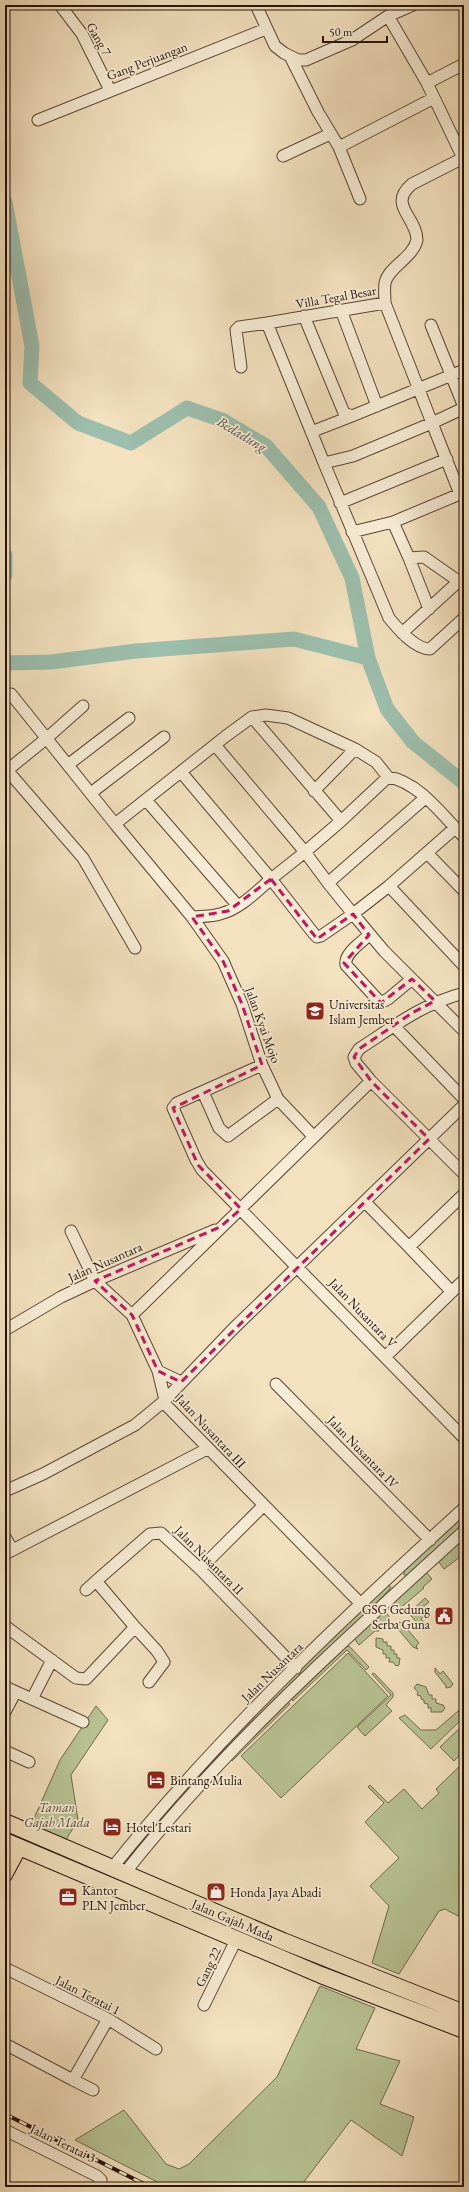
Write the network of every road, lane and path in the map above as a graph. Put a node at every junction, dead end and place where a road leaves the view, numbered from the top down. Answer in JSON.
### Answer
{"nodes":[{"id":1,"x":60,"y":5,"type":"edge"},
{"id":2,"x":256,"y":5,"type":"edge"},
{"id":3,"x":412,"y":5,"type":"edge"},
{"id":4,"x":388,"y":16,"type":"junction"},
{"id":5,"x":266,"y":29,"type":"junction"},
{"id":6,"x":291,"y":58,"type":"junction"},
{"id":7,"x":464,"y":64,"type":"edge"},
{"id":8,"x":427,"y":83,"type":"junction"},
{"id":9,"x":110,"y":90,"type":"junction"},
{"id":10,"x":434,"y":98,"type":"junction"},
{"id":11,"x":38,"y":120,"type":"dead end"},
{"id":12,"x":330,"y":134,"type":"junction"},
{"id":13,"x":339,"y":147,"type":"junction"},
{"id":14,"x":283,"y":156,"type":"dead end"},
{"id":15,"x":464,"y":159,"type":"edge"},
{"id":16,"x":360,"y":199,"type":"dead end"},
{"id":17,"x":385,"y":303,"type":"junction"},
{"id":18,"x":341,"y":310,"type":"junction"},
{"id":19,"x":304,"y":316,"type":"junction"},
{"id":20,"x":267,"y":323,"type":"junction"},
{"id":21,"x":431,"y":325,"type":"dead end"},
{"id":22,"x":241,"y":367,"type":"dead end"},
{"id":23,"x":464,"y":370,"type":"edge"},
{"id":24,"x":451,"y":376,"type":"junction"},
{"id":25,"x":421,"y":389,"type":"junction"},
{"id":26,"x":377,"y":406,"type":"junction"},
{"id":27,"x":464,"y":408,"type":"edge"},
{"id":28,"x":352,"y":416,"type":"junction"},
{"id":29,"x":432,"y":423,"type":"junction"},
{"id":30,"x":311,"y":432,"type":"junction"},
{"id":31,"x":447,"y":459,"type":"junction"},
{"id":32,"x":324,"y":463,"type":"junction"},
{"id":33,"x":462,"y":493,"type":"edge"},
{"id":34,"x":340,"y":503,"type":"junction"},
{"id":35,"x":393,"y":522,"type":"junction"},
{"id":36,"x":352,"y":532,"type":"junction"},
{"id":37,"x":409,"y":558,"type":"junction"},
{"id":38,"x":461,"y":583,"type":"edge"},
{"id":39,"x":429,"y":609,"type":"junction"},
{"id":40,"x":464,"y":618,"type":"edge"},
{"id":41,"x":402,"y":632,"type":"junction"},
{"id":42,"x":5,"y":695,"type":"edge"},
{"id":43,"x":83,"y":706,"type":"dead end"},
{"id":44,"x":252,"y":717,"type":"junction"},
{"id":45,"x":128,"y":718,"type":"dead end"},
{"id":46,"x":164,"y":737,"type":"dead end"},
{"id":47,"x":47,"y":738,"type":"junction"},
{"id":48,"x":215,"y":745,"type":"junction"},
{"id":49,"x":355,"y":749,"type":"junction"},
{"id":50,"x":69,"y":764,"type":"junction"},
{"id":51,"x":6,"y":771,"type":"edge"},
{"id":52,"x":181,"y":772,"type":"junction"},
{"id":53,"x":388,"y":777,"type":"junction"},
{"id":54,"x":314,"y":792,"type":"junction"},
{"id":55,"x":91,"y":793,"type":"junction"},
{"id":56,"x":425,"y":798,"type":"junction"},
{"id":57,"x":146,"y":800,"type":"junction"},
{"id":58,"x":341,"y":821,"type":"junction"},
{"id":59,"x":115,"y":824,"type":"junction"},
{"id":60,"x":455,"y":828,"type":"junction"},
{"id":61,"x":464,"y":837,"type":"edge"},
{"id":62,"x":305,"y":852,"type":"junction"},
{"id":63,"x":427,"y":852,"type":"junction"},
{"id":64,"x":271,"y":879,"type":"junction"},
{"id":65,"x":328,"y":883,"type":"junction"},
{"id":66,"x":389,"y":886,"type":"junction"},
{"id":67,"x":464,"y":891,"type":"edge"},
{"id":68,"x":238,"y":906,"type":"junction"},
{"id":69,"x":353,"y":914,"type":"junction"},
{"id":70,"x":192,"y":917,"type":"junction"},
{"id":71,"x":369,"y":935,"type":"junction"},
{"id":72,"x":135,"y":948,"type":"dead end"},
{"id":73,"x":464,"y":966,"type":"edge"},
{"id":74,"x":412,"y":980,"type":"junction"},
{"id":75,"x":464,"y":993,"type":"edge"},
{"id":76,"x":436,"y":1001,"type":"junction"},
{"id":77,"x":394,"y":1026,"type":"junction"},
{"id":78,"x":464,"y":1032,"type":"edge"},
{"id":79,"x":262,"y":1065,"type":"junction"},
{"id":80,"x":371,"y":1081,"type":"junction"},
{"id":81,"x":203,"y":1092,"type":"junction"},
{"id":82,"x":278,"y":1099,"type":"junction"},
{"id":83,"x":464,"y":1099,"type":"edge"},
{"id":84,"x":464,"y":1105,"type":"edge"},
{"id":85,"x":314,"y":1137,"type":"junction"},
{"id":86,"x":429,"y":1139,"type":"junction"},
{"id":87,"x":464,"y":1174,"type":"edge"},
{"id":88,"x":464,"y":1194,"type":"edge"},
{"id":89,"x":365,"y":1202,"type":"junction"},
{"id":90,"x":241,"y":1209,"type":"junction"},
{"id":91,"x":220,"y":1227,"type":"junction"},
{"id":92,"x":71,"y":1231,"type":"dead end"},
{"id":93,"x":409,"y":1247,"type":"junction"},
{"id":94,"x":299,"y":1267,"type":"junction"},
{"id":95,"x":464,"y":1280,"type":"edge"},
{"id":96,"x":95,"y":1281,"type":"junction"},
{"id":97,"x":452,"y":1292,"type":"junction"},
{"id":98,"x":132,"y":1315,"type":"junction"},
{"id":99,"x":5,"y":1330,"type":"edge"},
{"id":100,"x":385,"y":1357,"type":"junction"},
{"id":101,"x":158,"y":1371,"type":"junction"},
{"id":102,"x":181,"y":1382,"type":"junction"},
{"id":103,"x":276,"y":1384,"type":"dead end"},
{"id":104,"x":164,"y":1401,"type":"junction"},
{"id":105,"x":464,"y":1438,"type":"edge"},
{"id":106,"x":207,"y":1448,"type":"junction"},
{"id":107,"x":5,"y":1491,"type":"edge"},
{"id":108,"x":263,"y":1506,"type":"junction"},
{"id":109,"x":464,"y":1508,"type":"edge"},
{"id":110,"x":464,"y":1531,"type":"edge"},
{"id":111,"x":5,"y":1537,"type":"edge"},
{"id":112,"x":430,"y":1540,"type":"junction"},
{"id":113,"x":9,"y":1551,"type":"edge"},
{"id":114,"x":200,"y":1569,"type":"junction"},
{"id":115,"x":391,"y":1576,"type":"junction"},
{"id":116,"x":96,"y":1581,"type":"junction"},
{"id":117,"x":400,"y":1586,"type":"junction"},
{"id":118,"x":86,"y":1590,"type":"dead end"},
{"id":119,"x":361,"y":1604,"type":"junction"},
{"id":120,"x":5,"y":1626,"type":"edge"},
{"id":121,"x":136,"y":1627,"type":"junction"},
{"id":122,"x":52,"y":1660,"type":"junction"},
{"id":123,"x":296,"y":1668,"type":"junction"},
{"id":124,"x":149,"y":1682,"type":"dead end"},
{"id":125,"x":10,"y":1690,"type":"edge"},
{"id":126,"x":32,"y":1699,"type":"junction"},
{"id":127,"x":5,"y":1712,"type":"edge"},
{"id":128,"x":83,"y":1722,"type":"dead end"},
{"id":129,"x":5,"y":1751,"type":"edge"},
{"id":130,"x":29,"y":1762,"type":"dead end"},
{"id":131,"x":5,"y":1822,"type":"edge"},
{"id":132,"x":5,"y":1841,"type":"edge"},
{"id":133,"x":20,"y":1847,"type":"junction"},
{"id":134,"x":118,"y":1871,"type":"junction"},
{"id":135,"x":5,"y":1875,"type":"edge"},
{"id":136,"x":236,"y":1940,"type":"junction"},
{"id":137,"x":5,"y":1968,"type":"edge"},
{"id":138,"x":204,"y":2005,"type":"dead end"},
{"id":139,"x":464,"y":2012,"type":"edge"},
{"id":140,"x":108,"y":2019,"type":"junction"},
{"id":141,"x":463,"y":2025,"type":"edge"},
{"id":142,"x":5,"y":2044,"type":"edge"},
{"id":143,"x":156,"y":2049,"type":"dead end"},
{"id":144,"x":73,"y":2080,"type":"junction"},
{"id":145,"x":93,"y":2090,"type":"dead end"},
{"id":146,"x":5,"y":2130,"type":"edge"},
{"id":147,"x":101,"y":2187,"type":"edge"}],
"edges":[{"from":1,"to":9,"type":"street","name":"Gang 7"},
{"from":2,"to":5,"type":"street"},
{"from":3,"to":4,"type":"street"},
{"from":4,"to":6,"type":"street"},
{"from":4,"to":8,"type":"street","name":"Villa Tegal Besar"},
{"from":5,"to":6,"type":"street"},
{"from":5,"to":9,"type":"street","name":"Gang Perjuangan"},
{"from":6,"to":12,"type":"street"},
{"from":7,"to":8,"type":"street"},
{"from":8,"to":10,"type":"street","name":"Villa Tegal Besar"},
{"from":9,"to":11,"type":"street","name":"Gang Perjuangan"},
{"from":10,"to":13,"type":"street"},
{"from":10,"to":15,"type":"street","name":"Villa Tegal Besar"},
{"from":12,"to":13,"type":"street"},
{"from":12,"to":14,"type":"street"},
{"from":13,"to":16,"type":"street"},
{"from":15,"to":17,"type":"street","name":"Villa Tegal Besar"},
{"from":17,"to":18,"type":"street","name":"Villa Tegal Besar"},
{"from":17,"to":25,"type":"street"},
{"from":18,"to":19,"type":"street","name":"Villa Tegal Besar"},
{"from":18,"to":26,"type":"street"},
{"from":19,"to":20,"type":"street","name":"Villa Tegal Besar"},
{"from":19,"to":28,"type":"street"},
{"from":20,"to":22,"type":"street","name":"Villa Tegal Besar"},
{"from":20,"to":30,"type":"street"},
{"from":21,"to":24,"type":"street"},
{"from":23,"to":24,"type":"street"},
{"from":24,"to":25,"type":"street"},
{"from":24,"to":27,"type":"street"},
{"from":25,"to":26,"type":"street"},
{"from":25,"to":29,"type":"street"},
{"from":26,"to":28,"type":"street"},
{"from":27,"to":29,"type":"street"},
{"from":28,"to":30,"type":"street"},
{"from":29,"to":31,"type":"street"},
{"from":29,"to":32,"type":"street"},
{"from":30,"to":32,"type":"street"},
{"from":31,"to":33,"type":"street"},
{"from":31,"to":34,"type":"street"},
{"from":32,"to":34,"type":"street"},
{"from":33,"to":35,"type":"street"},
{"from":34,"to":36,"type":"street"},
{"from":35,"to":36,"type":"street"},
{"from":35,"to":37,"type":"street"},
{"from":36,"to":41,"type":"street"},
{"from":37,"to":38,"type":"street"},
{"from":37,"to":39,"type":"street"},
{"from":38,"to":39,"type":"street"},
{"from":39,"to":41,"type":"street"},
{"from":40,"to":41,"type":"street"},
{"from":42,"to":47,"type":"street","name":"Jalan Kyai Mojo"},
{"from":43,"to":47,"type":"street"},
{"from":44,"to":48,"type":"street"},
{"from":44,"to":49,"type":"street"},
{"from":44,"to":54,"type":"street"},
{"from":45,"to":50,"type":"street"},
{"from":46,"to":55,"type":"street"},
{"from":47,"to":50,"type":"street","name":"Jalan Kyai Mojo"},
{"from":47,"to":51,"type":"street"},
{"from":48,"to":52,"type":"street"},
{"from":48,"to":62,"type":"street"},
{"from":49,"to":53,"type":"street"},
{"from":49,"to":54,"type":"street"},
{"from":50,"to":55,"type":"street","name":"Jalan Kyai Mojo"},
{"from":51,"to":72,"type":"street"},
{"from":52,"to":57,"type":"street"},
{"from":52,"to":64,"type":"street"},
{"from":53,"to":56,"type":"street"},
{"from":53,"to":58,"type":"street"},
{"from":54,"to":58,"type":"street"},
{"from":55,"to":59,"type":"street","name":"Jalan Kyai Mojo"},
{"from":56,"to":60,"type":"street"},
{"from":56,"to":65,"type":"street"},
{"from":57,"to":59,"type":"street"},
{"from":57,"to":68,"type":"street"},
{"from":58,"to":62,"type":"street"},
{"from":59,"to":70,"type":"street","name":"Jalan Kyai Mojo"},
{"from":60,"to":61,"type":"street"},
{"from":60,"to":63,"type":"street"},
{"from":62,"to":64,"type":"street"},
{"from":62,"to":65,"type":"street"},
{"from":63,"to":66,"type":"street"},
{"from":63,"to":67,"type":"street"},
{"from":64,"to":68,"type":"street"},
{"from":64,"to":69,"type":"street"},
{"from":65,"to":69,"type":"street"},
{"from":66,"to":69,"type":"street"},
{"from":66,"to":73,"type":"street"},
{"from":68,"to":70,"type":"street"},
{"from":69,"to":71,"type":"street"},
{"from":70,"to":79,"type":"street","name":"Jalan Kyai Mojo"},
{"from":71,"to":74,"type":"street"},
{"from":71,"to":74,"type":"street"},
{"from":74,"to":76,"type":"street"},
{"from":75,"to":76,"type":"street"},
{"from":76,"to":77,"type":"street"},
{"from":76,"to":78,"type":"street"},
{"from":77,"to":80,"type":"street"},
{"from":77,"to":83,"type":"street"},
{"from":79,"to":81,"type":"street"},
{"from":79,"to":82,"type":"street","name":"Jalan Kyai Mojo"},
{"from":80,"to":85,"type":"street"},
{"from":80,"to":86,"type":"street"},
{"from":81,"to":82,"type":"street"},
{"from":81,"to":90,"type":"street","name":"Jalan Nusantara V"},
{"from":82,"to":85,"type":"street","name":"Jalan Kyai Mojo"},
{"from":84,"to":86,"type":"street"},
{"from":85,"to":90,"type":"street"},
{"from":86,"to":87,"type":"street"},
{"from":86,"to":89,"type":"street"},
{"from":88,"to":93,"type":"street"},
{"from":89,"to":93,"type":"street"},
{"from":89,"to":94,"type":"street"},
{"from":90,"to":91,"type":"street"},
{"from":90,"to":94,"type":"street","name":"Jalan Nusantara V"},
{"from":91,"to":96,"type":"street","name":"Jalan Nusantara"},
{"from":91,"to":98,"type":"street"},
{"from":92,"to":96,"type":"street","name":"Jalan Nusantara III"},
{"from":93,"to":97,"type":"street"},
{"from":94,"to":100,"type":"street","name":"Jalan Nusantara V"},
{"from":94,"to":102,"type":"street"},
{"from":95,"to":97,"type":"street"},
{"from":96,"to":98,"type":"street","name":"Jalan Nusantara III"},
{"from":96,"to":99,"type":"street","name":"Jalan Nusantara"},
{"from":97,"to":100,"type":"street"},
{"from":98,"to":101,"type":"street","name":"Jalan Nusantara III"},
{"from":100,"to":105,"type":"street","name":"Jalan Nusantara V"},
{"from":101,"to":102,"type":"street"},
{"from":101,"to":104,"type":"street","name":"Jalan Nusantara III"},
{"from":102,"to":104,"type":"street"},
{"from":103,"to":112,"type":"street","name":"Jalan Nusantara IV"},
{"from":104,"to":106,"type":"street","name":"Jalan Nusantara III"},
{"from":104,"to":107,"type":"street"},
{"from":106,"to":108,"type":"street","name":"Jalan Nusantara III"},
{"from":106,"to":113,"type":"street"},
{"from":108,"to":114,"type":"street"},
{"from":108,"to":119,"type":"street","name":"Jalan Nusantara III"},
{"from":109,"to":112,"type":"street","name":"Jalan Nusantara"},
{"from":110,"to":117,"type":"street"},
{"from":111,"to":113,"type":"street"},
{"from":112,"to":115,"type":"street","name":"Jalan Nusantara"},
{"from":114,"to":116,"type":"street","name":"Jalan Nusantara II"},
{"from":114,"to":123,"type":"street","name":"Jalan Nusantara II"},
{"from":115,"to":117,"type":"street"},
{"from":115,"to":119,"type":"street","name":"Jalan Nusantara"},
{"from":116,"to":118,"type":"street"},
{"from":116,"to":121,"type":"street"},
{"from":117,"to":134,"type":"street"},
{"from":119,"to":123,"type":"street","name":"Jalan Nusantara"},
{"from":120,"to":122,"type":"street"},
{"from":121,"to":122,"type":"street"},
{"from":121,"to":124,"type":"street"},
{"from":122,"to":126,"type":"street"},
{"from":123,"to":134,"type":"street","name":"Jalan Nusantara"},
{"from":125,"to":126,"type":"street"},
{"from":125,"to":127,"type":"street"},
{"from":126,"to":128,"type":"street"},
{"from":129,"to":130,"type":"street"},
{"from":131,"to":134,"type":"highway","name":"Jalan Gajah Mada"},
{"from":132,"to":133,"type":"highway","name":"Jalan Gajah Mada"},
{"from":133,"to":135,"type":"main road"},
{"from":133,"to":136,"type":"highway","name":"Jalan Gajah Mada"},
{"from":134,"to":139,"type":"highway","name":"Jalan Gajah Mada"},
{"from":136,"to":138,"type":"street","name":"Gang 22"},
{"from":136,"to":141,"type":"highway","name":"Jalan Gajah Mada"},
{"from":137,"to":140,"type":"street","name":"Jalan Teratai 1"},
{"from":140,"to":143,"type":"street","name":"Jalan Teratai 1"},
{"from":140,"to":144,"type":"street"},
{"from":142,"to":144,"type":"street"},
{"from":144,"to":145,"type":"street"},
{"from":146,"to":147,"type":"street","name":"Jalan Teratai 3"}]}
